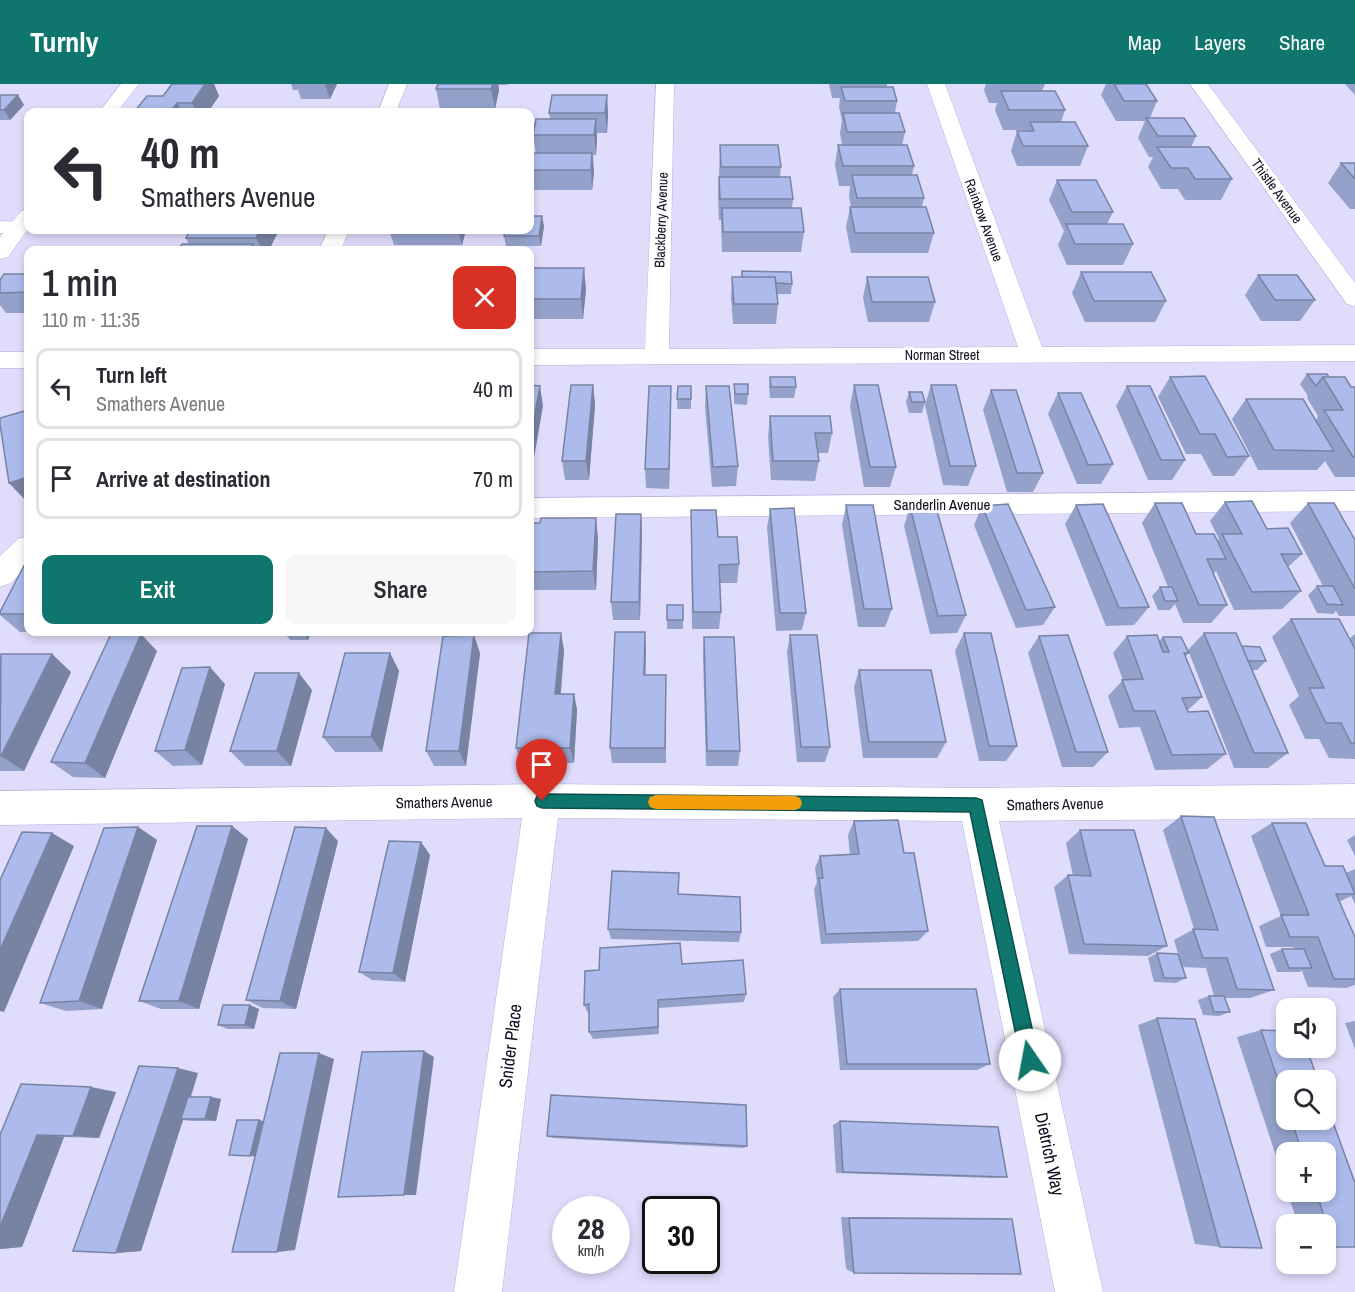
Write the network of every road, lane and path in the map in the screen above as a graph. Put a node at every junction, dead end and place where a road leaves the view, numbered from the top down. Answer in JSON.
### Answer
{"nodes":[{"id":1,"x":130,"y":84,"type":"edge"},
{"id":2,"x":398,"y":84,"type":"edge"},
{"id":3,"x":665,"y":84,"type":"edge"},
{"id":4,"x":936,"y":84,"type":"edge"},
{"id":5,"x":1199,"y":84,"type":"edge"},
{"id":6,"x":111,"y":108,"type":"edge"},
{"id":7,"x":389,"y":108,"type":"edge"},
{"id":8,"x":16,"y":223,"type":"edge"},
{"id":9,"x":0,"y":252,"type":"edge"},
{"id":10,"x":1355,"y":299,"type":"edge"},
{"id":11,"x":1355,"y":353,"type":"edge"},
{"id":12,"x":1032,"y":355,"type":"junction"},
{"id":13,"x":534,"y":357,"type":"edge"},
{"id":14,"x":657,"y":357,"type":"junction"},
{"id":15,"x":0,"y":360,"type":"edge"},
{"id":16,"x":24,"y":360,"type":"edge"},
{"id":17,"x":1355,"y":501,"type":"edge"},
{"id":18,"x":534,"y":508,"type":"edge"},
{"id":19,"x":24,"y":551,"type":"edge"},
{"id":20,"x":0,"y":575,"type":"edge"},
{"id":21,"x":542,"y":801,"type":"junction"},
{"id":22,"x":1355,"y":801,"type":"edge"},
{"id":23,"x":976,"y":805,"type":"junction"},
{"id":24,"x":0,"y":808,"type":"edge"},
{"id":25,"x":478,"y":1292,"type":"edge"},
{"id":26,"x":1079,"y":1292,"type":"edge"}],
"edges":[{"from":1,"to":6,"type":"street"},
{"from":2,"to":7,"type":"street"},
{"from":3,"to":14,"type":"street","name":"Blackberry Avenue"},
{"from":4,"to":12,"type":"street","name":"Rainbow Avenue"},
{"from":5,"to":10,"type":"street","name":"Thistle Avenue"},
{"from":8,"to":9,"type":"street"},
{"from":11,"to":12,"type":"street","name":"Norman Street"},
{"from":12,"to":14,"type":"street","name":"Norman Street"},
{"from":13,"to":14,"type":"street","name":"Norman Street"},
{"from":15,"to":16,"type":"street"},
{"from":17,"to":18,"type":"street","name":"Sanderlin Avenue"},
{"from":19,"to":20,"type":"street"},
{"from":21,"to":23,"type":"street","name":"Smathers Avenue"},
{"from":21,"to":24,"type":"street","name":"Smathers Avenue"},
{"from":21,"to":25,"type":"street","name":"Snider Place"},
{"from":22,"to":23,"type":"street","name":"Smathers Avenue"},
{"from":23,"to":26,"type":"street","name":"Dietrich Way"}]}
